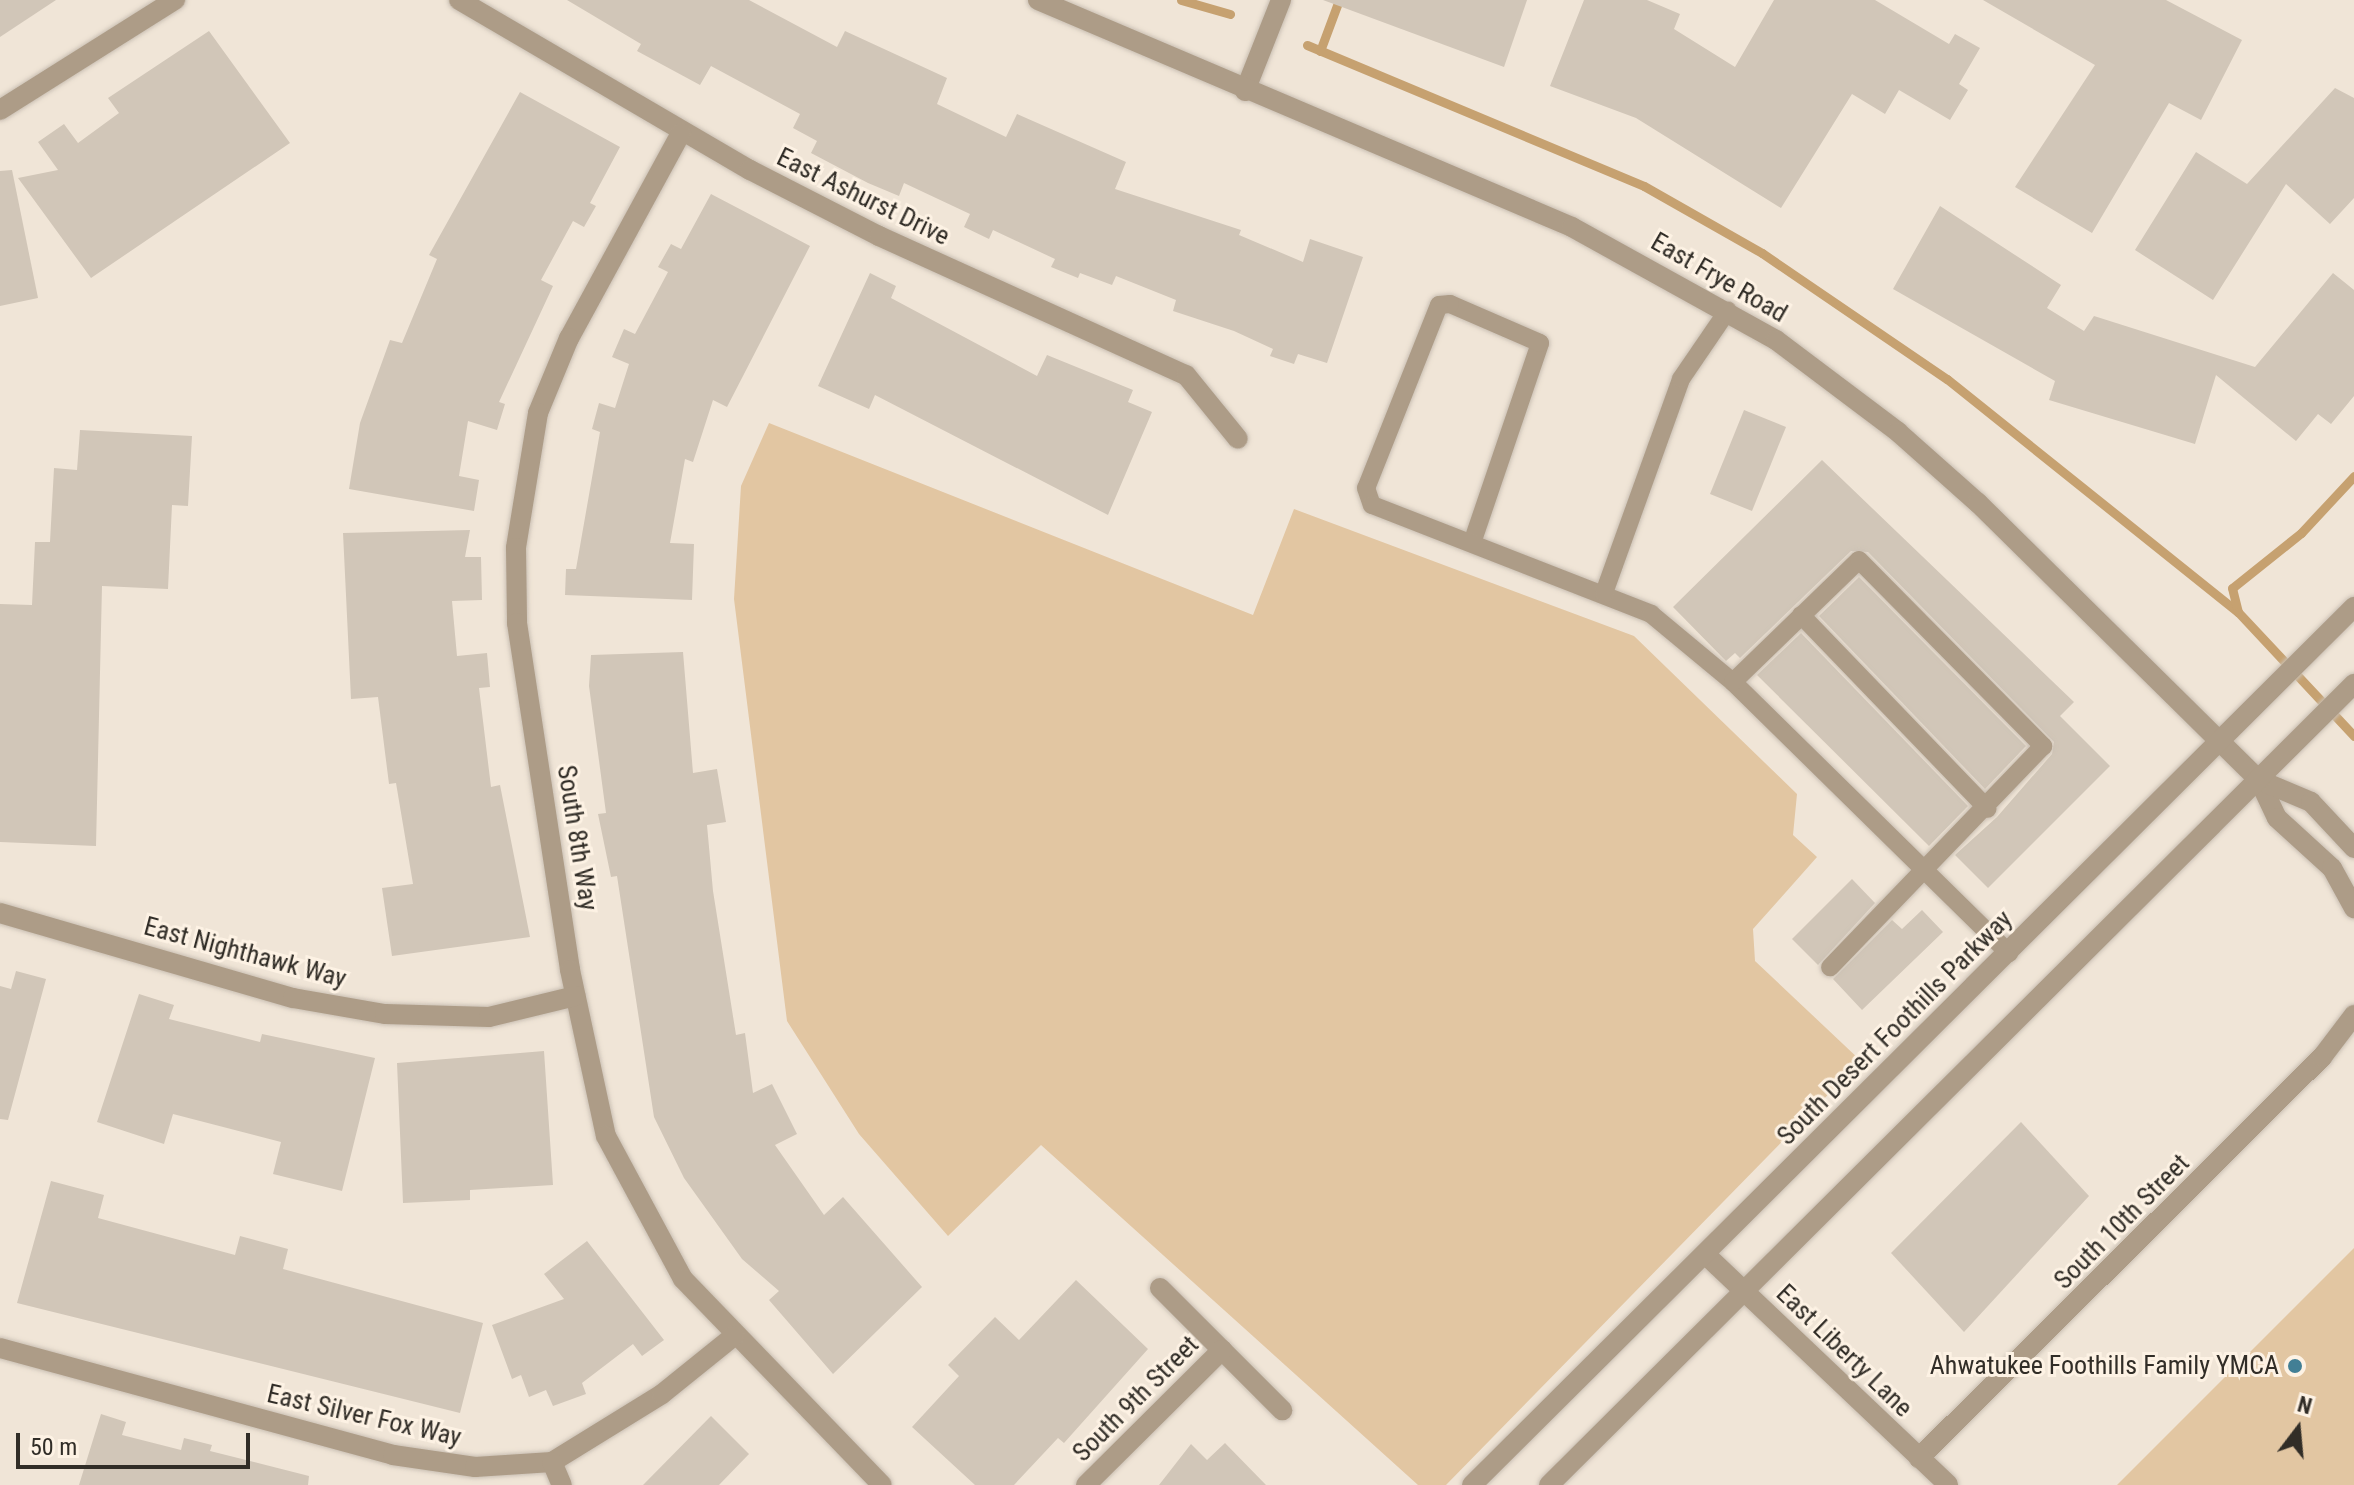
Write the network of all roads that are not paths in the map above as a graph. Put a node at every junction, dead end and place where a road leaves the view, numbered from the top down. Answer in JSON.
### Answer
{"nodes":[{"id":1,"x":175,"y":0,"type":"edge"},
{"id":2,"x":459,"y":0,"type":"edge"},
{"id":3,"x":1038,"y":0,"type":"edge"},
{"id":4,"x":1281,"y":0,"type":"edge"},
{"id":5,"x":485,"y":7,"type":"edge"},
{"id":6,"x":1245,"y":91,"type":"junction"},
{"id":7,"x":0,"y":110,"type":"edge"},
{"id":8,"x":681,"y":133,"type":"junction"},
{"id":9,"x":1728,"y":310,"type":"junction"},
{"id":10,"x":1238,"y":439,"type":"dead end"},
{"id":11,"x":1472,"y":543,"type":"junction"},
{"id":12,"x":1604,"y":593,"type":"junction"},
{"id":13,"x":2354,"y":607,"type":"edge"},
{"id":14,"x":1801,"y":615,"type":"junction"},
{"id":15,"x":1733,"y":682,"type":"junction"},
{"id":16,"x":2352,"y":686,"type":"edge"},
{"id":17,"x":2219,"y":740,"type":"junction"},
{"id":18,"x":2259,"y":780,"type":"junction"},
{"id":19,"x":1988,"y":809,"type":"junction"},
{"id":20,"x":2353,"y":847,"type":"edge"},
{"id":21,"x":2332,"y":868,"type":"junction"},
{"id":22,"x":1926,"y":873,"type":"junction"},
{"id":23,"x":2354,"y":908,"type":"edge"},
{"id":24,"x":0,"y":913,"type":"edge"},
{"id":25,"x":2009,"y":953,"type":"junction"},
{"id":26,"x":1830,"y":967,"type":"dead end"},
{"id":27,"x":575,"y":996,"type":"junction"},
{"id":28,"x":2354,"y":1015,"type":"edge"},
{"id":29,"x":1705,"y":1254,"type":"junction"},
{"id":30,"x":1160,"y":1288,"type":"dead end"},
{"id":31,"x":1744,"y":1292,"type":"junction"},
{"id":32,"x":734,"y":1336,"type":"junction"},
{"id":33,"x":0,"y":1348,"type":"edge"},
{"id":34,"x":1222,"y":1350,"type":"junction"},
{"id":35,"x":1282,"y":1410,"type":"dead end"},
{"id":36,"x":1919,"y":1458,"type":"junction"},
{"id":37,"x":552,"y":1462,"type":"junction"},
{"id":38,"x":562,"y":1485,"type":"edge"},
{"id":39,"x":882,"y":1485,"type":"edge"},
{"id":40,"x":1086,"y":1485,"type":"edge"},
{"id":41,"x":1472,"y":1485,"type":"edge"},
{"id":42,"x":1549,"y":1485,"type":"edge"},
{"id":43,"x":1948,"y":1485,"type":"edge"}],
"edges":[{"from":1,"to":7,"type":"street"},
{"from":2,"to":5,"type":"street","name":"East Ashurst Drive"},
{"from":3,"to":6,"type":"street","name":"East Frye Road"},
{"from":4,"to":6,"type":"street"},
{"from":5,"to":8,"type":"street","name":"East Ashurst Drive"},
{"from":6,"to":9,"type":"street","name":"East Frye Road"},
{"from":8,"to":10,"type":"street","name":"East Ashurst Drive"},
{"from":8,"to":27,"type":"street","name":"South 8th Way"},
{"from":9,"to":12,"type":"lane"},
{"from":9,"to":17,"type":"street","name":"East Frye Road"},
{"from":11,"to":11,"type":"lane"},
{"from":11,"to":12,"type":"lane"},
{"from":12,"to":15,"type":"lane"},
{"from":13,"to":17,"type":"street","name":"South Desert Foothills Parkway"},
{"from":14,"to":15,"type":"lane"},
{"from":14,"to":19,"type":"lane"},
{"from":14,"to":19,"type":"lane"},
{"from":15,"to":22,"type":"lane"},
{"from":16,"to":18,"type":"street"},
{"from":17,"to":18,"type":"street","name":"East Frye Road"},
{"from":17,"to":25,"type":"street","name":"South Desert Foothills Parkway"},
{"from":18,"to":20,"type":"street","name":"East Frye Road"},
{"from":18,"to":21,"type":"street","name":"East Frye Road"},
{"from":18,"to":31,"type":"street"},
{"from":19,"to":22,"type":"lane"},
{"from":20,"to":21,"type":"street"},
{"from":21,"to":23,"type":"street","name":"East Frye Road"},
{"from":22,"to":25,"type":"lane"},
{"from":22,"to":26,"type":"lane"},
{"from":24,"to":27,"type":"street","name":"East Nighthawk Way"},
{"from":25,"to":29,"type":"street","name":"South Desert Foothills Parkway"},
{"from":27,"to":32,"type":"street","name":"South 8th Way"},
{"from":28,"to":36,"type":"street","name":"South 10th Street"},
{"from":29,"to":31,"type":"street","name":"East Liberty Lane"},
{"from":29,"to":41,"type":"street","name":"South Desert Foothills Parkway"},
{"from":30,"to":34,"type":"street","name":"South 9th Street"},
{"from":31,"to":36,"type":"street","name":"East Liberty Lane"},
{"from":31,"to":42,"type":"street"},
{"from":32,"to":37,"type":"street","name":"East Silver Fox Way"},
{"from":32,"to":39,"type":"street","name":"South 8th Way"},
{"from":33,"to":37,"type":"street","name":"East Silver Fox Way"},
{"from":34,"to":35,"type":"street","name":"South 9th Street"},
{"from":34,"to":40,"type":"street","name":"South 9th Street"},
{"from":36,"to":43,"type":"street","name":"East Liberty Lane"},
{"from":37,"to":38,"type":"street"}]}
